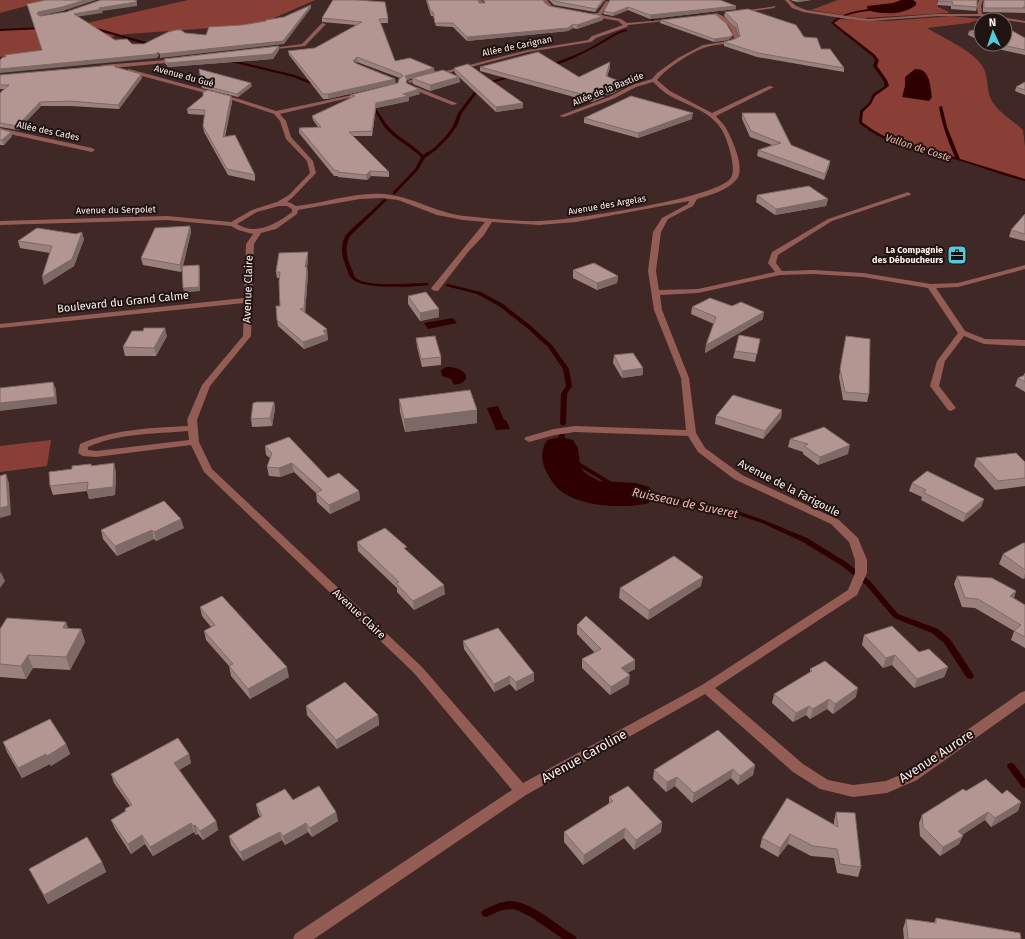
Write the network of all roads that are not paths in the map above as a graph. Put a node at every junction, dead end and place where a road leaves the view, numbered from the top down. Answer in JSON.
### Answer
{"nodes":[{"id":1,"x":545,"y":0,"type":"edge"},
{"id":2,"x":787,"y":0,"type":"edge"},
{"id":3,"x":981,"y":0,"type":"edge"},
{"id":4,"x":608,"y":2,"type":"edge"},
{"id":5,"x":774,"y":8,"type":"dead end"},
{"id":6,"x":570,"y":12,"type":"edge"},
{"id":7,"x":730,"y":12,"type":"edge"},
{"id":8,"x":980,"y":12,"type":"edge"},
{"id":9,"x":723,"y":13,"type":"edge"},
{"id":10,"x":584,"y":14,"type":"edge"},
{"id":11,"x":716,"y":14,"type":"junction"},
{"id":12,"x":708,"y":15,"type":"edge"},
{"id":13,"x":973,"y":15,"type":"edge"},
{"id":14,"x":596,"y":16,"type":"junction"},
{"id":15,"x":677,"y":19,"type":"edge"},
{"id":16,"x":1013,"y":20,"type":"edge"},
{"id":17,"x":1025,"y":22,"type":"edge"},
{"id":18,"x":324,"y":24,"type":"edge"},
{"id":19,"x":626,"y":24,"type":"junction"},
{"id":20,"x":264,"y":49,"type":"edge"},
{"id":21,"x":186,"y":59,"type":"edge"},
{"id":22,"x":110,"y":66,"type":"junction"},
{"id":23,"x":95,"y":68,"type":"edge"},
{"id":24,"x":654,"y":80,"type":"junction"},
{"id":25,"x":771,"y":87,"type":"dead end"},
{"id":26,"x":368,"y":92,"type":"edge"},
{"id":27,"x":454,"y":104,"type":"dead end"},
{"id":28,"x":276,"y":113,"type":"junction"},
{"id":29,"x":712,"y":115,"type":"junction"},
{"id":30,"x":562,"y":116,"type":"dead end"},
{"id":31,"x":0,"y":130,"type":"edge"},
{"id":32,"x":92,"y":150,"type":"dead end"},
{"id":33,"x":908,"y":194,"type":"dead end"},
{"id":34,"x":694,"y":198,"type":"junction"},
{"id":35,"x":278,"y":204,"type":"junction"},
{"id":36,"x":295,"y":208,"type":"junction"},
{"id":37,"x":489,"y":221,"type":"junction"},
{"id":38,"x":0,"y":223,"type":"edge"},
{"id":39,"x":233,"y":224,"type":"junction"},
{"id":40,"x":258,"y":232,"type":"junction"},
{"id":41,"x":1025,"y":268,"type":"edge"},
{"id":42,"x":780,"y":273,"type":"junction"},
{"id":43,"x":931,"y":286,"type":"junction"},
{"id":44,"x":436,"y":289,"type":"dead end"},
{"id":45,"x":655,"y":293,"type":"junction"},
{"id":46,"x":249,"y":300,"type":"junction"},
{"id":47,"x":0,"y":326,"type":"edge"},
{"id":48,"x":962,"y":333,"type":"junction"},
{"id":49,"x":1025,"y":343,"type":"edge"},
{"id":50,"x":951,"y":408,"type":"dead end"},
{"id":51,"x":193,"y":428,"type":"junction"},
{"id":52,"x":691,"y":433,"type":"junction"},
{"id":53,"x":528,"y":439,"type":"dead end"},
{"id":54,"x":194,"y":442,"type":"junction"},
{"id":55,"x":861,"y":573,"type":"joint"},
{"id":56,"x":706,"y":688,"type":"junction"},
{"id":57,"x":1025,"y":696,"type":"edge"},
{"id":58,"x":521,"y":791,"type":"junction"},
{"id":59,"x":301,"y":939,"type":"edge"}],
"edges":[{"from":1,"to":6,"type":"street"},
{"from":2,"to":13,"type":"street"},
{"from":3,"to":8,"type":"street"},
{"from":4,"to":14,"type":"street"},
{"from":5,"to":7,"type":"street"},
{"from":9,"to":11,"type":"street"},
{"from":10,"to":14,"type":"street"},
{"from":11,"to":12,"type":"street"},
{"from":11,"to":24,"type":"street","name":"Allée de la Bastide"},
{"from":14,"to":19,"type":"street"},
{"from":15,"to":19,"type":"street"},
{"from":16,"to":17,"type":"street"},
{"from":18,"to":20,"type":"street"},
{"from":19,"to":27,"type":"street","name":"Allée de Carignan"},
{"from":21,"to":22,"type":"street"},
{"from":22,"to":23,"type":"street"},
{"from":22,"to":28,"type":"street","name":"Avenue du Gué"},
{"from":24,"to":29,"type":"street","name":"Avenue des Argelas"},
{"from":24,"to":30,"type":"street","name":"Allée de la Bastide"},
{"from":25,"to":29,"type":"street"},
{"from":26,"to":28,"type":"street"},
{"from":28,"to":35,"type":"street"},
{"from":29,"to":34,"type":"street","name":"Avenue des Argelas"},
{"from":31,"to":32,"type":"street","name":"Allée des Cades"},
{"from":33,"to":42,"type":"street"},
{"from":34,"to":37,"type":"street","name":"Avenue des Argelas"},
{"from":34,"to":45,"type":"street","name":"Avenue de la Farigoule"},
{"from":35,"to":36,"type":"street","name":"Avenue des Argelas"},
{"from":35,"to":39,"type":"street"},
{"from":36,"to":37,"type":"street","name":"Avenue des Argelas"},
{"from":36,"to":40,"type":"street"},
{"from":37,"to":44,"type":"street"},
{"from":38,"to":39,"type":"street","name":"Avenue du Serpolet"},
{"from":39,"to":40,"type":"street","name":"Avenue du Serpolet"},
{"from":40,"to":46,"type":"street","name":"Avenue Claire"},
{"from":41,"to":43,"type":"street"},
{"from":42,"to":43,"type":"street"},
{"from":42,"to":45,"type":"street"},
{"from":43,"to":48,"type":"street"},
{"from":45,"to":52,"type":"street","name":"Avenue de la Farigoule"},
{"from":46,"to":47,"type":"street","name":"Boulevard du Grand Calme"},
{"from":46,"to":51,"type":"street","name":"Avenue Claire"},
{"from":48,"to":49,"type":"street"},
{"from":48,"to":50,"type":"street"},
{"from":51,"to":54,"type":"street","name":"Avenue Claire"},
{"from":51,"to":54,"type":"street"},
{"from":52,"to":53,"type":"street"},
{"from":52,"to":55,"type":"street","name":"Avenue de la Farigoule"},
{"from":54,"to":58,"type":"street","name":"Avenue Claire"},
{"from":55,"to":56,"type":"street","name":"Avenue Caroline"},
{"from":56,"to":57,"type":"street","name":"Avenue Aurore"},
{"from":56,"to":58,"type":"street","name":"Avenue Caroline"},
{"from":58,"to":59,"type":"street","name":"Avenue Caroline"}]}
